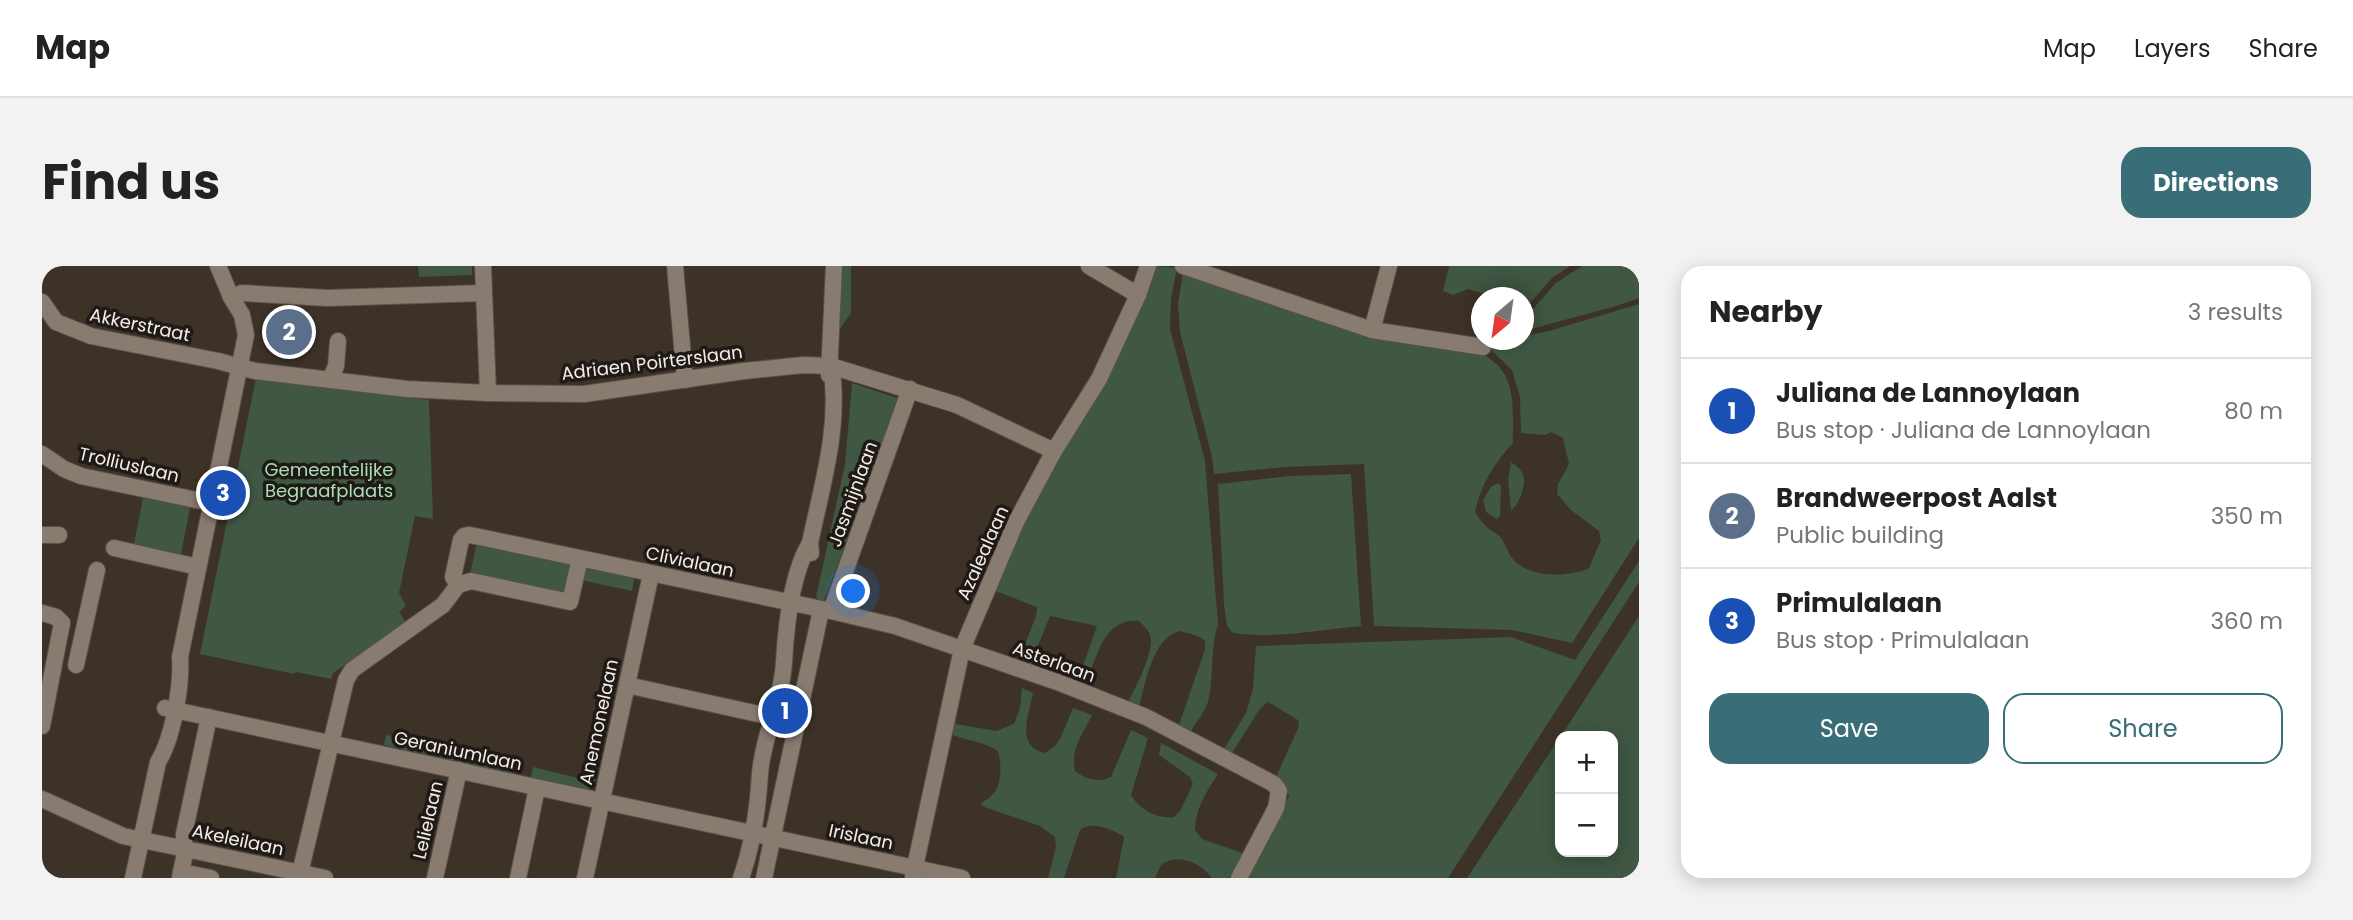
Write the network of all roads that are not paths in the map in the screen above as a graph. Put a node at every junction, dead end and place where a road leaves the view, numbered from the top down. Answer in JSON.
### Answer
{"nodes":[{"id":1,"x":218,"y":266,"type":"edge"},
{"id":2,"x":484,"y":266,"type":"edge"},
{"id":3,"x":675,"y":266,"type":"edge"},
{"id":4,"x":834,"y":266,"type":"edge"},
{"id":5,"x":1088,"y":266,"type":"edge"},
{"id":6,"x":1148,"y":266,"type":"edge"},
{"id":7,"x":1183,"y":266,"type":"edge"},
{"id":8,"x":1389,"y":266,"type":"edge"},
{"id":9,"x":484,"y":293,"type":"junction"},
{"id":10,"x":1138,"y":295,"type":"junction"},
{"id":11,"x":231,"y":297,"type":"junction"},
{"id":12,"x":42,"y":302,"type":"edge"},
{"id":13,"x":1372,"y":330,"type":"junction"},
{"id":14,"x":338,"y":341,"type":"dead end"},
{"id":15,"x":1471,"y":345,"type":"edge"},
{"id":16,"x":241,"y":358,"type":"junction"},
{"id":17,"x":831,"y":366,"type":"junction"},
{"id":18,"x":330,"y":380,"type":"junction"},
{"id":19,"x":684,"y":380,"type":"junction"},
{"id":20,"x":910,"y":389,"type":"junction"},
{"id":21,"x":488,"y":393,"type":"junction"},
{"id":22,"x":1054,"y":451,"type":"junction"},
{"id":23,"x":42,"y":454,"type":"edge"},
{"id":24,"x":211,"y":503,"type":"junction"},
{"id":25,"x":42,"y":535,"type":"edge"},
{"id":26,"x":59,"y":535,"type":"dead end"},
{"id":27,"x":114,"y":548,"type":"dead end"},
{"id":28,"x":580,"y":558,"type":"junction"},
{"id":29,"x":198,"y":568,"type":"junction"},
{"id":30,"x":97,"y":570,"type":"dead end"},
{"id":31,"x":652,"y":574,"type":"junction"},
{"id":32,"x":458,"y":585,"type":"junction"},
{"id":33,"x":796,"y":605,"type":"junction"},
{"id":34,"x":826,"y":611,"type":"junction"},
{"id":35,"x":42,"y":612,"type":"edge"},
{"id":36,"x":61,"y":623,"type":"junction"},
{"id":37,"x":84,"y":627,"type":"junction"},
{"id":38,"x":962,"y":649,"type":"junction"},
{"id":39,"x":76,"y":665,"type":"dead end"},
{"id":40,"x":627,"y":685,"type":"junction"},
{"id":41,"x":169,"y":709,"type":"junction"},
{"id":42,"x":209,"y":717,"type":"junction"},
{"id":43,"x":772,"y":717,"type":"junction"},
{"id":44,"x":42,"y":726,"type":"edge"},
{"id":45,"x":330,"y":743,"type":"junction"},
{"id":46,"x":459,"y":770,"type":"junction"},
{"id":47,"x":537,"y":788,"type":"junction"},
{"id":48,"x":42,"y":799,"type":"edge"},
{"id":49,"x":601,"y":801,"type":"junction"},
{"id":50,"x":748,"y":832,"type":"junction"},
{"id":51,"x":772,"y":837,"type":"junction"},
{"id":52,"x":142,"y":838,"type":"junction"},
{"id":53,"x":184,"y":847,"type":"junction"},
{"id":54,"x":300,"y":873,"type":"junction"},
{"id":55,"x":914,"y":873,"type":"edge"},
{"id":56,"x":180,"y":875,"type":"edge"},
{"id":57,"x":134,"y":878,"type":"edge"},
{"id":58,"x":211,"y":878,"type":"edge"},
{"id":59,"x":325,"y":878,"type":"edge"},
{"id":60,"x":435,"y":878,"type":"edge"},
{"id":61,"x":518,"y":878,"type":"edge"},
{"id":62,"x":585,"y":878,"type":"edge"},
{"id":63,"x":735,"y":878,"type":"edge"},
{"id":64,"x":741,"y":878,"type":"edge"},
{"id":65,"x":764,"y":878,"type":"edge"},
{"id":66,"x":962,"y":878,"type":"edge"},
{"id":67,"x":1239,"y":878,"type":"edge"}],
"edges":[{"from":1,"to":11,"type":"street"},
{"from":2,"to":9,"type":"street"},
{"from":3,"to":19,"type":"street"},
{"from":4,"to":17,"type":"street"},
{"from":5,"to":10,"type":"street"},
{"from":6,"to":10,"type":"street","name":"Azalealaan"},
{"from":7,"to":13,"type":"street"},
{"from":8,"to":13,"type":"street"},
{"from":9,"to":11,"type":"street"},
{"from":9,"to":21,"type":"street"},
{"from":10,"to":22,"type":"street","name":"Azalealaan"},
{"from":11,"to":16,"type":"street"},
{"from":12,"to":16,"type":"street","name":"Akkerstraat"},
{"from":13,"to":15,"type":"street"},
{"from":14,"to":18,"type":"street"},
{"from":16,"to":18,"type":"street","name":"Adriaen Poirterslaan"},
{"from":16,"to":24,"type":"street"},
{"from":17,"to":19,"type":"street","name":"Adriaen Poirterslaan"},
{"from":17,"to":20,"type":"street","name":"Adriaen Poirterslaan"},
{"from":17,"to":33,"type":"street"},
{"from":18,"to":21,"type":"street","name":"Adriaen Poirterslaan"},
{"from":19,"to":21,"type":"street","name":"Adriaen Poirterslaan"},
{"from":20,"to":22,"type":"street","name":"Adriaen Poirterslaan"},
{"from":20,"to":34,"type":"street","name":"Jasmijnlaan"},
{"from":22,"to":38,"type":"street","name":"Azalealaan"},
{"from":23,"to":24,"type":"street","name":"Trolliuslaan"},
{"from":24,"to":29,"type":"street"},
{"from":25,"to":26,"type":"street"},
{"from":27,"to":29,"type":"street"},
{"from":28,"to":31,"type":"street","name":"Clivialaan"},
{"from":28,"to":32,"type":"street"},
{"from":28,"to":32,"type":"street","name":"Clivialaan"},
{"from":29,"to":41,"type":"street"},
{"from":30,"to":37,"type":"street"},
{"from":31,"to":33,"type":"street","name":"Clivialaan"},
{"from":31,"to":40,"type":"street","name":"Anemonelaan"},
{"from":32,"to":45,"type":"street"},
{"from":33,"to":34,"type":"street","name":"Asterlaan"},
{"from":33,"to":43,"type":"street"},
{"from":34,"to":38,"type":"street","name":"Asterlaan"},
{"from":34,"to":51,"type":"street","name":"Jasmijnlaan"},
{"from":35,"to":36,"type":"street"},
{"from":36,"to":37,"type":"street"},
{"from":36,"to":44,"type":"street"},
{"from":37,"to":39,"type":"street"},
{"from":38,"to":55,"type":"street","name":"Azalealaan"},
{"from":38,"to":67,"type":"street","name":"Asterlaan"},
{"from":40,"to":43,"type":"street"},
{"from":40,"to":49,"type":"street","name":"Anemonelaan"},
{"from":41,"to":42,"type":"street","name":"Geraniumlaan"},
{"from":41,"to":52,"type":"street"},
{"from":42,"to":45,"type":"street","name":"Geraniumlaan"},
{"from":42,"to":53,"type":"street"},
{"from":43,"to":50,"type":"street"},
{"from":45,"to":46,"type":"street","name":"Geraniumlaan"},
{"from":45,"to":54,"type":"street"},
{"from":46,"to":47,"type":"street","name":"Geraniumlaan"},
{"from":46,"to":60,"type":"street","name":"Lelielaan"},
{"from":47,"to":49,"type":"street","name":"Geraniumlaan"},
{"from":47,"to":61,"type":"street"},
{"from":48,"to":52,"type":"street","name":"Akeleilaan"},
{"from":49,"to":50,"type":"street","name":"Geraniumlaan"},
{"from":49,"to":62,"type":"street","name":"Anemonelaan"},
{"from":50,"to":51,"type":"street","name":"Irislaan"},
{"from":50,"to":63,"type":"street"},
{"from":50,"to":64,"type":"street"},
{"from":51,"to":55,"type":"street","name":"Irislaan"},
{"from":51,"to":65,"type":"street","name":"Jasmijnlaan"},
{"from":52,"to":53,"type":"street","name":"Akeleilaan"},
{"from":52,"to":57,"type":"street"},
{"from":53,"to":54,"type":"street","name":"Akeleilaan"},
{"from":53,"to":56,"type":"street"},
{"from":54,"to":59,"type":"street","name":"Akeleilaan"},
{"from":55,"to":66,"type":"street","name":"Irislaan"},
{"from":56,"to":58,"type":"street"}]}
